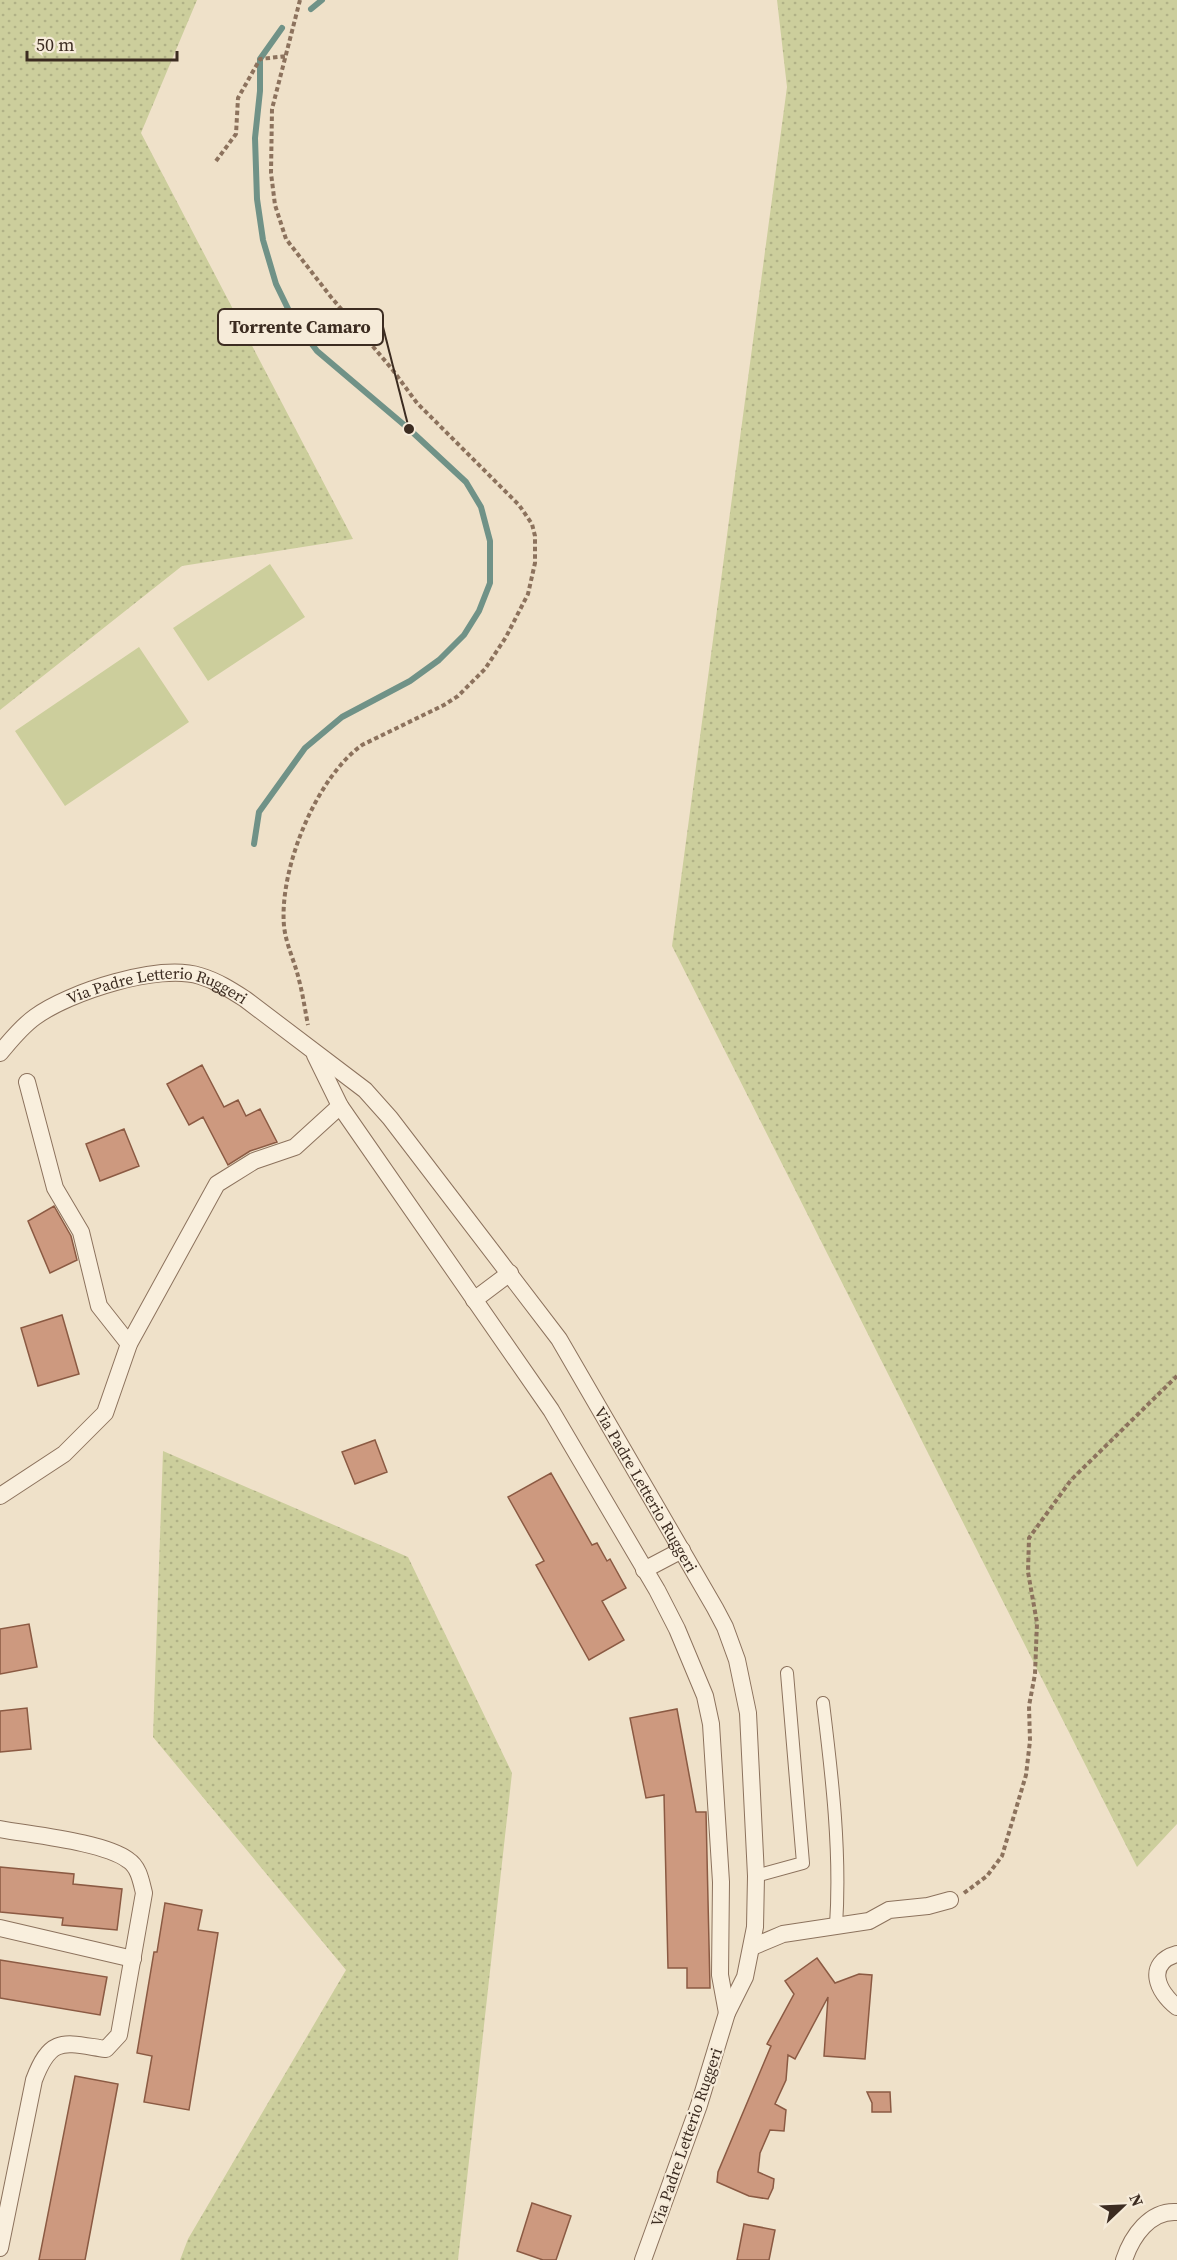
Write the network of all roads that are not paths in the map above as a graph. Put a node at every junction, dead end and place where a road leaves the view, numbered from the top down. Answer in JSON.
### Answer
{"nodes":[{"id":1,"x":314,"y":1052,"type":"junction"},
{"id":2,"x":0,"y":1053,"type":"edge"},
{"id":3,"x":27,"y":1082,"type":"dead end"},
{"id":4,"x":340,"y":1106,"type":"junction"},
{"id":5,"x":510,"y":1273,"type":"junction"},
{"id":6,"x":474,"y":1300,"type":"junction"},
{"id":7,"x":129,"y":1344,"type":"junction"},
{"id":8,"x":0,"y":1496,"type":"edge"},
{"id":9,"x":682,"y":1550,"type":"junction"},
{"id":10,"x":645,"y":1570,"type":"junction"},
{"id":11,"x":787,"y":1673,"type":"dead end"},
{"id":12,"x":823,"y":1703,"type":"dead end"},
{"id":13,"x":0,"y":1829,"type":"edge"},
{"id":14,"x":756,"y":1876,"type":"junction"},
{"id":15,"x":950,"y":1900,"type":"road end"},
{"id":16,"x":836,"y":1926,"type":"junction"},
{"id":17,"x":0,"y":1928,"type":"edge"},
{"id":18,"x":752,"y":1947,"type":"junction"},
{"id":19,"x":1177,"y":1954,"type":"edge"},
{"id":20,"x":133,"y":1959,"type":"junction"},
{"id":21,"x":1177,"y":2007,"type":"edge"},
{"id":22,"x":727,"y":2013,"type":"junction"},
{"id":23,"x":1177,"y":2212,"type":"edge"},
{"id":24,"x":0,"y":2248,"type":"edge"},
{"id":25,"x":646,"y":2259,"type":"edge"},
{"id":26,"x":1124,"y":2260,"type":"edge"}],
"edges":[{"from":1,"to":2,"type":"street","name":"Via Padre Letterio Ruggeri"},
{"from":1,"to":4,"type":"street","name":"Via Padre Letterio Ruggeri"},
{"from":1,"to":5,"type":"street","name":"Via Padre Letterio Ruggeri"},
{"from":3,"to":7,"type":"street"},
{"from":4,"to":6,"type":"street","name":"Via Padre Letterio Ruggeri"},
{"from":4,"to":7,"type":"street"},
{"from":5,"to":6,"type":"street"},
{"from":5,"to":9,"type":"street","name":"Via Padre Letterio Ruggeri"},
{"from":6,"to":10,"type":"street","name":"Via Padre Letterio Ruggeri"},
{"from":7,"to":8,"type":"street"},
{"from":9,"to":10,"type":"street"},
{"from":9,"to":14,"type":"street","name":"Via Padre Letterio Ruggeri"},
{"from":10,"to":22,"type":"street","name":"Via Padre Letterio Ruggeri"},
{"from":11,"to":14,"type":"street"},
{"from":12,"to":16,"type":"street"},
{"from":13,"to":20,"type":"street"},
{"from":14,"to":18,"type":"street","name":"Via Padre Letterio Ruggeri"},
{"from":15,"to":16,"type":"street"},
{"from":16,"to":18,"type":"street"},
{"from":17,"to":20,"type":"street"},
{"from":18,"to":22,"type":"street","name":"Via Padre Letterio Ruggeri"},
{"from":19,"to":21,"type":"street"},
{"from":20,"to":24,"type":"street"},
{"from":22,"to":25,"type":"street","name":"Via Padre Letterio Ruggeri"},
{"from":23,"to":26,"type":"street"}]}
